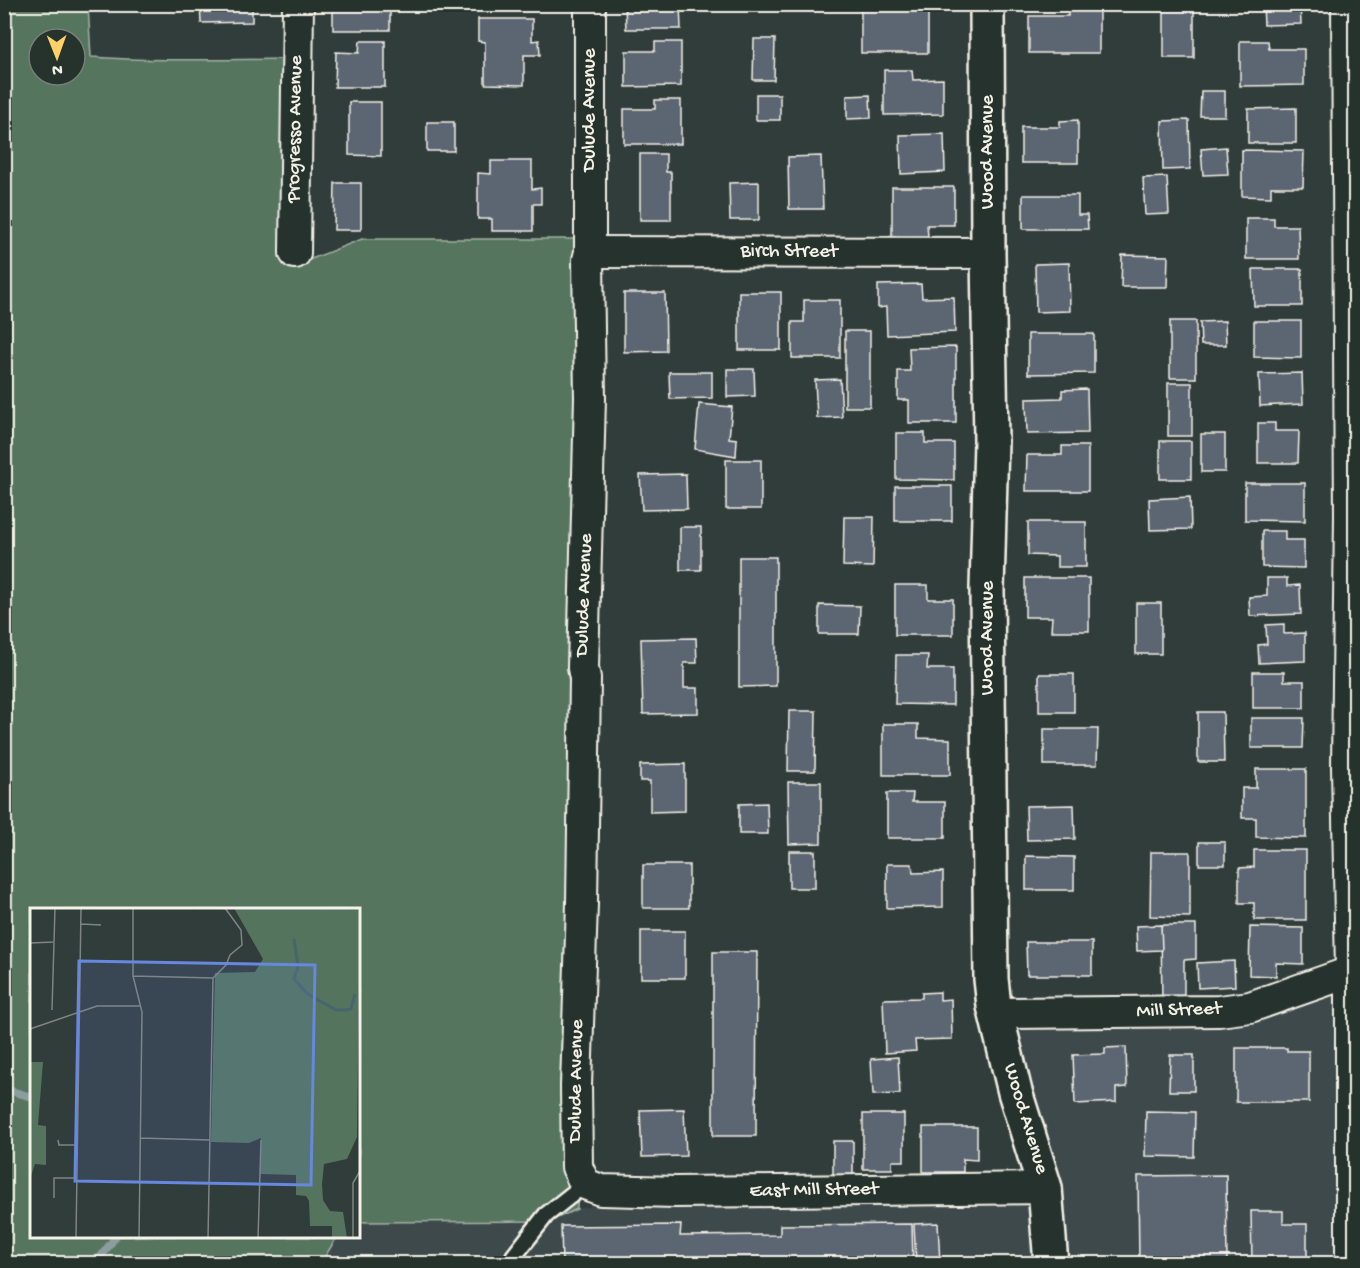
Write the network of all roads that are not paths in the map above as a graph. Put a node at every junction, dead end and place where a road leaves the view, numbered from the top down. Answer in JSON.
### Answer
{"nodes":[{"id":1,"x":298,"y":4,"type":"edge"},
{"id":2,"x":590,"y":4,"type":"edge"},
{"id":3,"x":987,"y":4,"type":"edge"},
{"id":4,"x":1350,"y":14,"type":"edge"},
{"id":5,"x":1351,"y":207,"type":"edge"},
{"id":6,"x":590,"y":252,"type":"junction"},
{"id":7,"x":295,"y":253,"type":"dead end"},
{"id":8,"x":988,"y":253,"type":"junction"},
{"id":9,"x":1353,"y":971,"type":"edge"},
{"id":10,"x":997,"y":1013,"type":"junction"},
{"id":11,"x":585,"y":1184,"type":"junction"},
{"id":12,"x":1045,"y":1188,"type":"junction"},
{"id":13,"x":512,"y":1263,"type":"edge"},
{"id":14,"x":1051,"y":1263,"type":"edge"},
{"id":15,"x":1351,"y":1263,"type":"edge"}],
"edges":[{"from":1,"to":7,"type":"street","name":"Progresso Avenue"},
{"from":2,"to":6,"type":"street","name":"Dulude Avenue"},
{"from":3,"to":8,"type":"street","name":"Wood Avenue"},
{"from":4,"to":5,"type":"street"},
{"from":5,"to":9,"type":"street"},
{"from":6,"to":8,"type":"street","name":"Birch Street"},
{"from":6,"to":11,"type":"street","name":"Dulude Avenue"},
{"from":8,"to":10,"type":"street","name":"Wood Avenue"},
{"from":9,"to":10,"type":"street","name":"Mill Street"},
{"from":9,"to":15,"type":"street"},
{"from":10,"to":12,"type":"street","name":"Wood Avenue"},
{"from":11,"to":12,"type":"street","name":"East Mill Street"},
{"from":11,"to":13,"type":"lane"},
{"from":12,"to":14,"type":"street","name":"Wood Avenue"}]}
